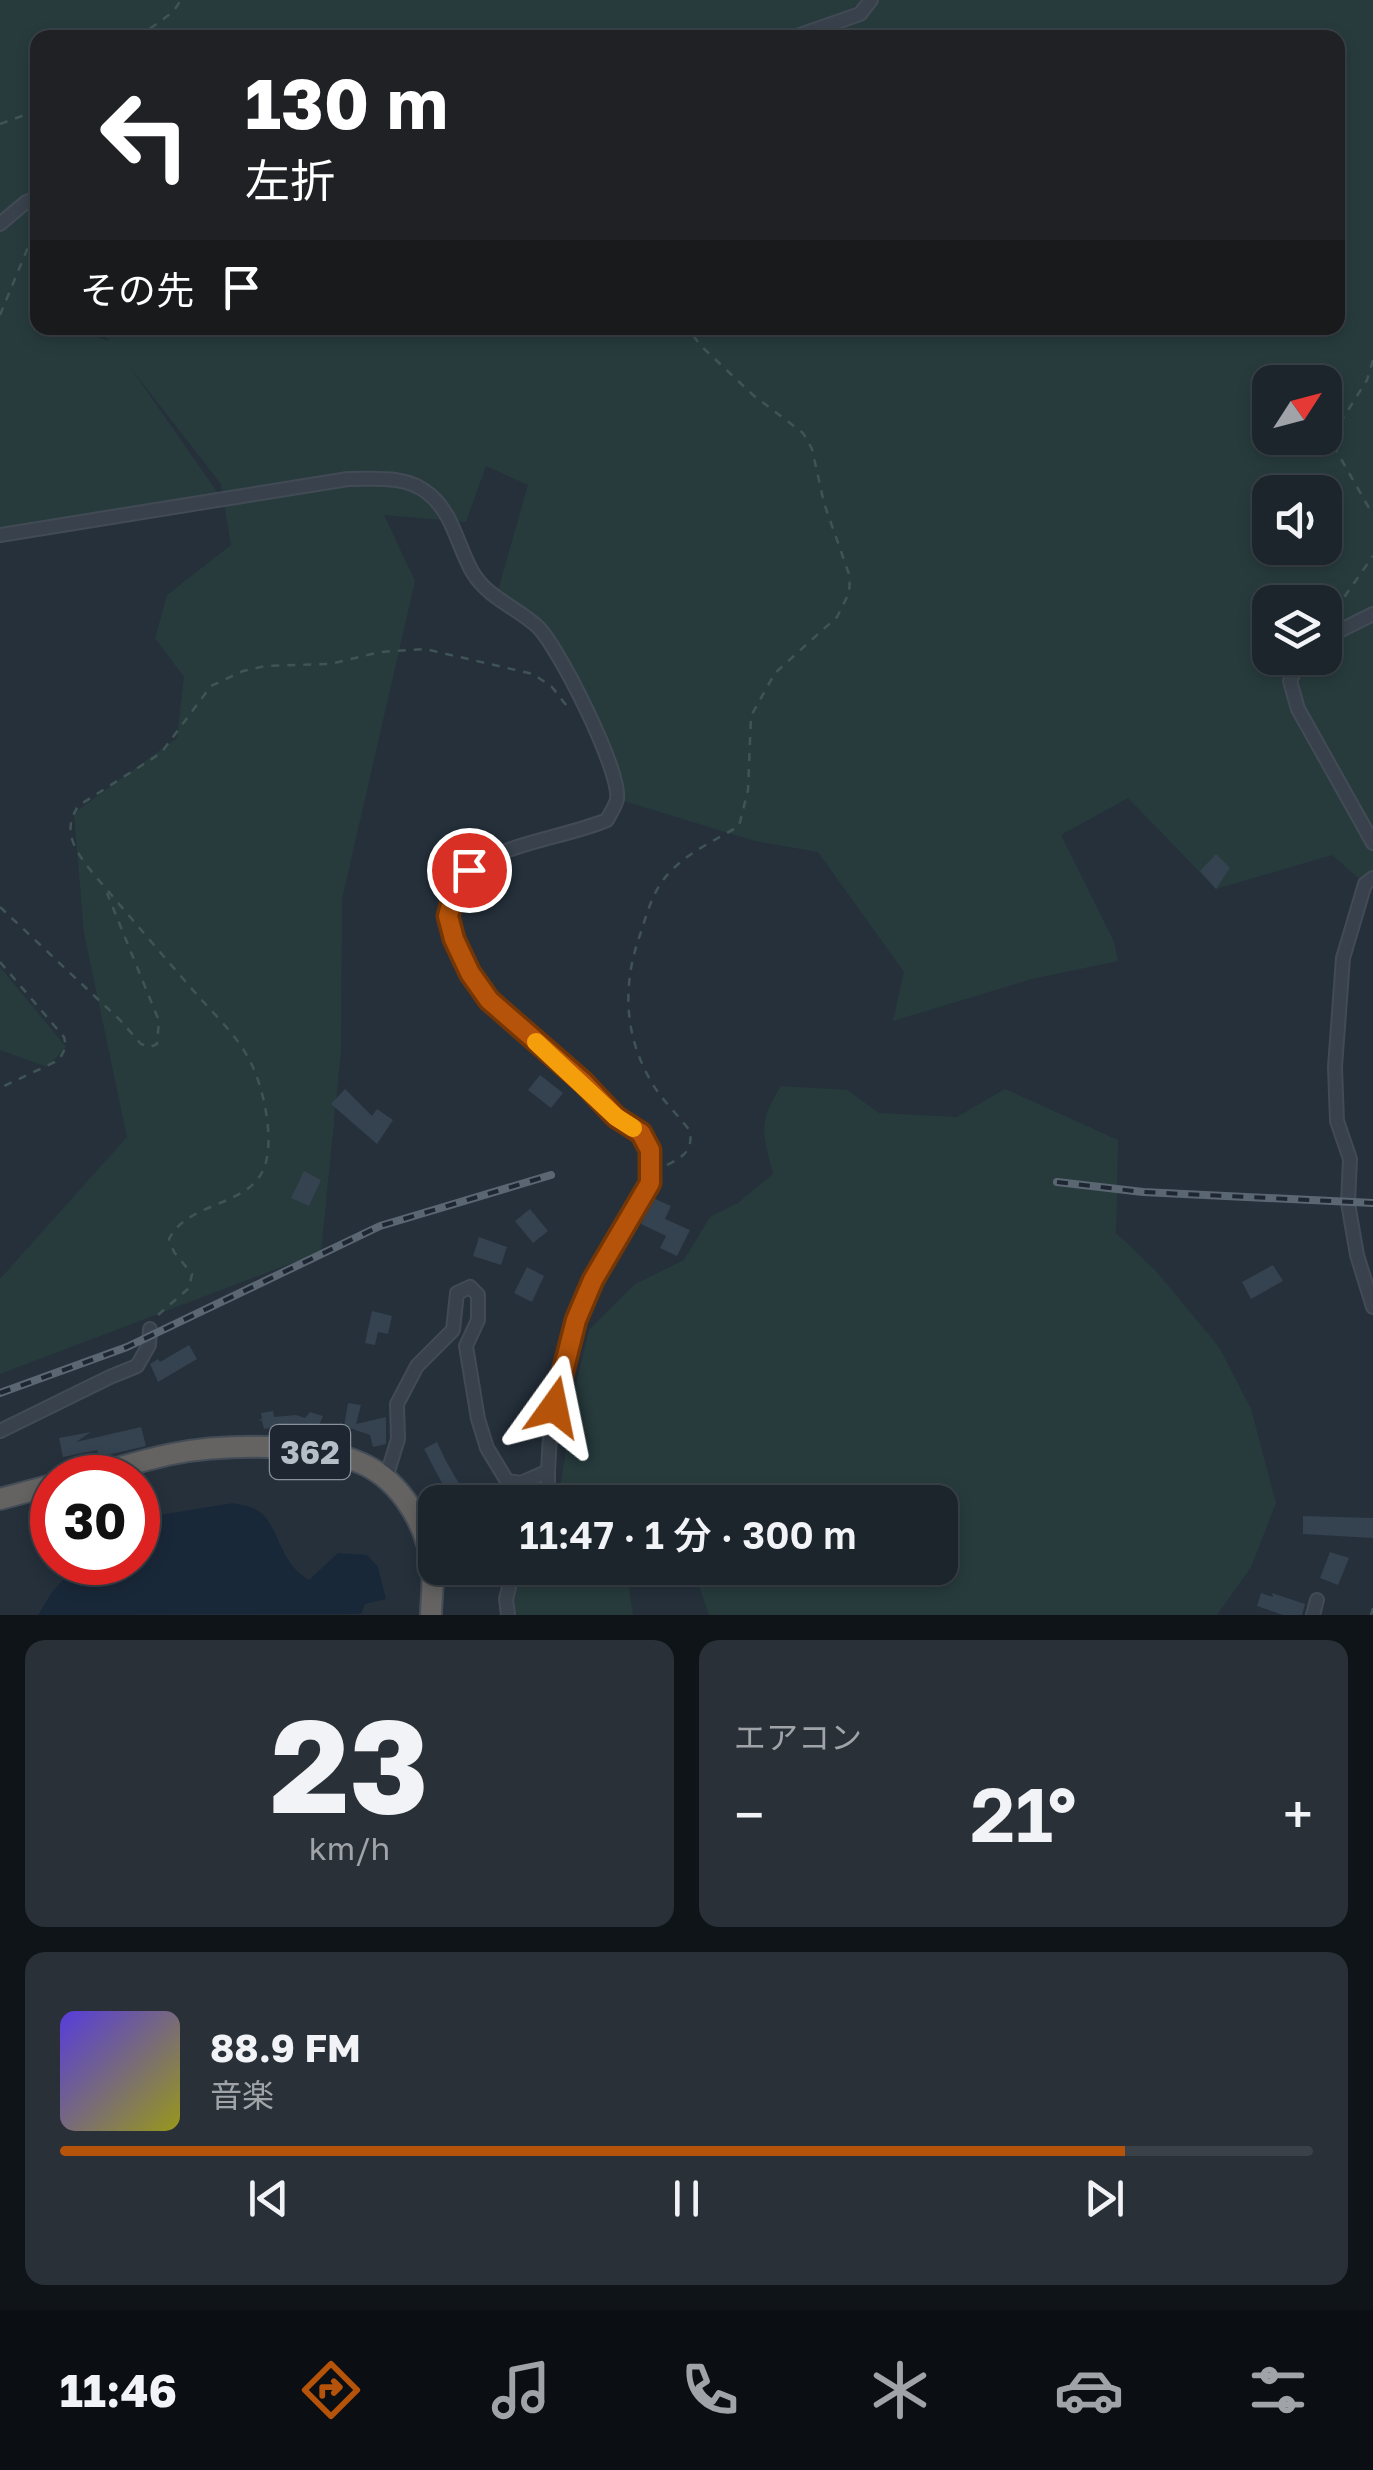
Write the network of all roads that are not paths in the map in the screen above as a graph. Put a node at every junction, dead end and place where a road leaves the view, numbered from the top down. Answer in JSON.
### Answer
{"nodes":[{"id":1,"x":871,"y":0,"type":"edge"},
{"id":2,"x":814,"y":30,"type":"edge"},
{"id":3,"x":30,"y":201,"type":"edge"},
{"id":4,"x":0,"y":224,"type":"edge"},
{"id":5,"x":0,"y":535,"type":"edge"},
{"id":6,"x":1373,"y":614,"type":"edge"},
{"id":7,"x":1342,"y":630,"type":"edge"},
{"id":8,"x":1293,"y":675,"type":"edge"},
{"id":9,"x":1373,"y":843,"type":"edge"},
{"id":10,"x":1373,"y":878,"type":"edge"},
{"id":11,"x":1373,"y":1307,"type":"edge"},
{"id":12,"x":150,"y":1329,"type":"road end"},
{"id":13,"x":0,"y":1432,"type":"edge"},
{"id":14,"x":160,"y":1457,"type":"edge"},
{"id":15,"x":548,"y":1471,"type":"junction"},
{"id":16,"x":386,"y":1478,"type":"junction"},
{"id":17,"x":548,"y":1485,"type":"edge"},
{"id":18,"x":30,"y":1492,"type":"edge"},
{"id":19,"x":0,"y":1500,"type":"edge"},
{"id":20,"x":510,"y":1585,"type":"edge"},
{"id":21,"x":1317,"y":1600,"type":"dead end"},
{"id":22,"x":431,"y":1615,"type":"edge"},
{"id":23,"x":508,"y":1615,"type":"edge"},
{"id":24,"x":1314,"y":1615,"type":"edge"}],
"edges":[{"from":1,"to":2,"type":"street"},
{"from":3,"to":4,"type":"street"},
{"from":5,"to":15,"type":"street"},
{"from":6,"to":7,"type":"street"},
{"from":8,"to":9,"type":"street"},
{"from":10,"to":11,"type":"street"},
{"from":12,"to":13,"type":"street"},
{"from":14,"to":16,"type":"highway","number":"362"},
{"from":15,"to":16,"type":"street"},
{"from":15,"to":17,"type":"street"},
{"from":16,"to":22,"type":"highway","number":"362"},
{"from":18,"to":19,"type":"highway"},
{"from":20,"to":23,"type":"street"},
{"from":21,"to":24,"type":"street"}]}
